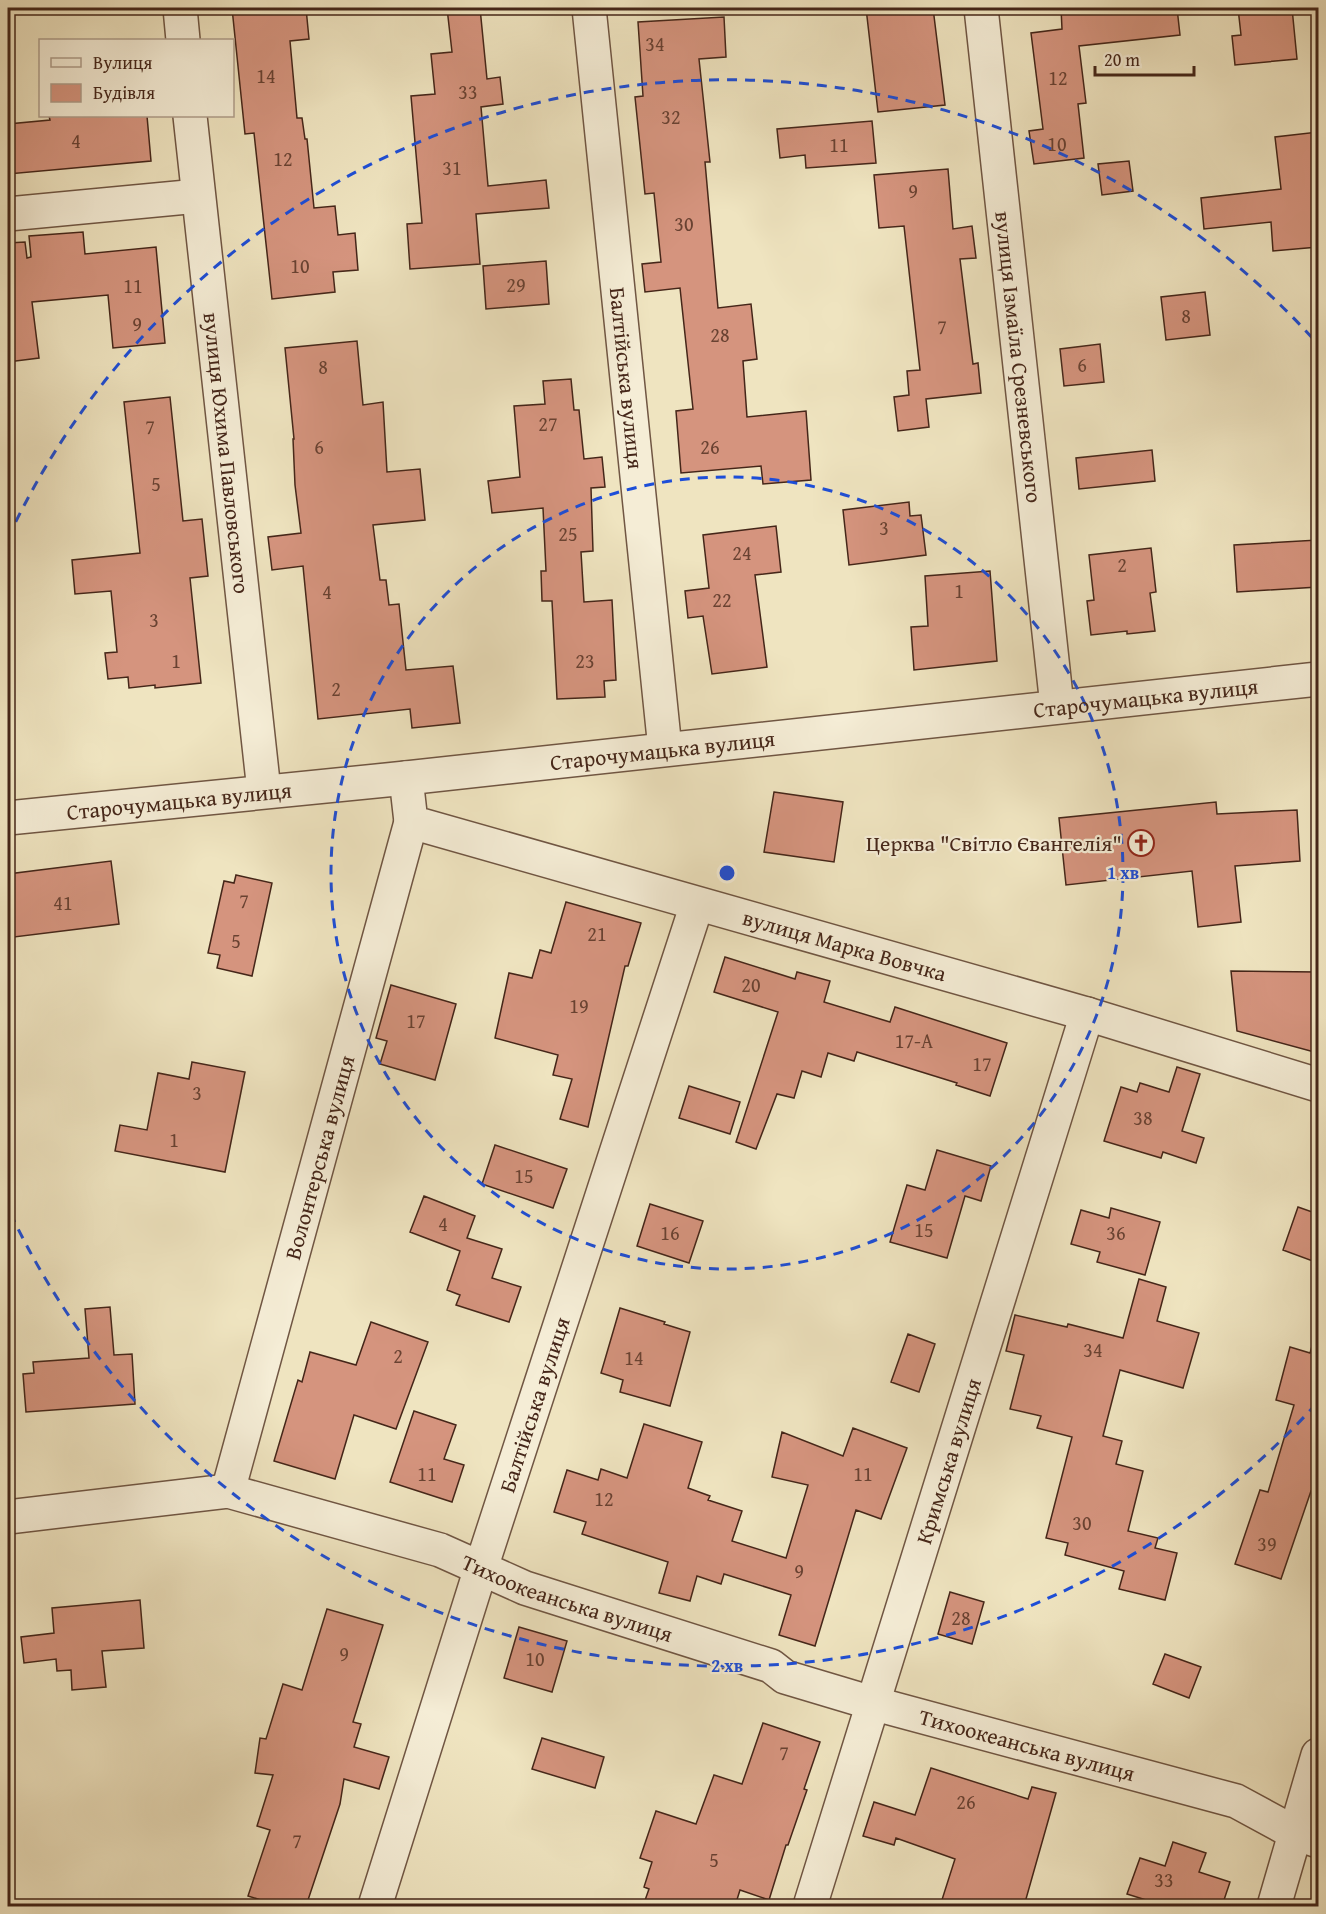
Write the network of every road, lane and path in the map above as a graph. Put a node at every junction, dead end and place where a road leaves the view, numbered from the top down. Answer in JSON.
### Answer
{"nodes":[{"id":1,"x":180,"y":8,"type":"edge"},
{"id":2,"x":589,"y":8,"type":"edge"},
{"id":3,"x":981,"y":8,"type":"edge"},
{"id":4,"x":183,"y":39,"type":"edge"},
{"id":5,"x":190,"y":117,"type":"edge"},
{"id":6,"x":198,"y":196,"type":"junction"},
{"id":7,"x":8,"y":214,"type":"edge"},
{"id":8,"x":1318,"y":679,"type":"edge"},
{"id":9,"x":1057,"y":706,"type":"junction"},
{"id":10,"x":665,"y":749,"type":"junction"},
{"id":11,"x":406,"y":778,"type":"junction"},
{"id":12,"x":264,"y":791,"type":"junction"},
{"id":13,"x":8,"y":818,"type":"edge"},
{"id":14,"x":411,"y":822,"type":"junction"},
{"id":15,"x":697,"y":904,"type":"junction"},
{"id":16,"x":1087,"y":1014,"type":"junction"},
{"id":17,"x":1318,"y":1085,"type":"edge"},
{"id":18,"x":228,"y":1491,"type":"junction"},
{"id":19,"x":8,"y":1517,"type":"edge"},
{"id":20,"x":481,"y":1568,"type":"junction"},
{"id":21,"x":872,"y":1703,"type":"junction"},
{"id":22,"x":1318,"y":1755,"type":"edge"},
{"id":23,"x":1307,"y":1837,"type":"edge"},
{"id":24,"x":375,"y":1906,"type":"edge"},
{"id":25,"x":810,"y":1906,"type":"edge"},
{"id":26,"x":1274,"y":1906,"type":"edge"}],
"edges":[{"from":1,"to":4,"type":"street"},
{"from":2,"to":10,"type":"street","name":"Балтійська вулиця"},
{"from":3,"to":9,"type":"street","name":"вулиця Ізмаїла Срезневського"},
{"from":5,"to":6,"type":"street","name":"вулиця Юхима Павловського"},
{"from":6,"to":7,"type":"street"},
{"from":6,"to":12,"type":"street","name":"вулиця Юхима Павловського"},
{"from":8,"to":9,"type":"street","name":"Старочумацька вулиця"},
{"from":9,"to":10,"type":"street","name":"Старочумацька вулиця"},
{"from":10,"to":11,"type":"street","name":"Старочумацька вулиця"},
{"from":11,"to":12,"type":"street","name":"Старочумацька вулиця"},
{"from":11,"to":14,"type":"street"},
{"from":12,"to":13,"type":"street","name":"Старочумацька вулиця"},
{"from":14,"to":15,"type":"street","name":"вулиця Марка Вовчка"},
{"from":14,"to":18,"type":"street","name":"Волонтерська вулиця"},
{"from":15,"to":16,"type":"street","name":"вулиця Марка Вовчка"},
{"from":15,"to":20,"type":"street","name":"Балтійська вулиця"},
{"from":16,"to":17,"type":"street","name":"вулиця Марка Вовчка"},
{"from":16,"to":21,"type":"street","name":"Кримська вулиця"},
{"from":18,"to":19,"type":"street","name":"Тихоокеанська вулиця"},
{"from":18,"to":20,"type":"street","name":"Тихоокеанська вулиця"},
{"from":20,"to":21,"type":"street","name":"Тихоокеанська вулиця"},
{"from":20,"to":24,"type":"street","name":"Балтійська вулиця"},
{"from":21,"to":23,"type":"street","name":"Тихоокеанська вулиця"},
{"from":21,"to":25,"type":"street","name":"Кримська вулиця"},
{"from":22,"to":23,"type":"street"},
{"from":23,"to":26,"type":"street"}]}
